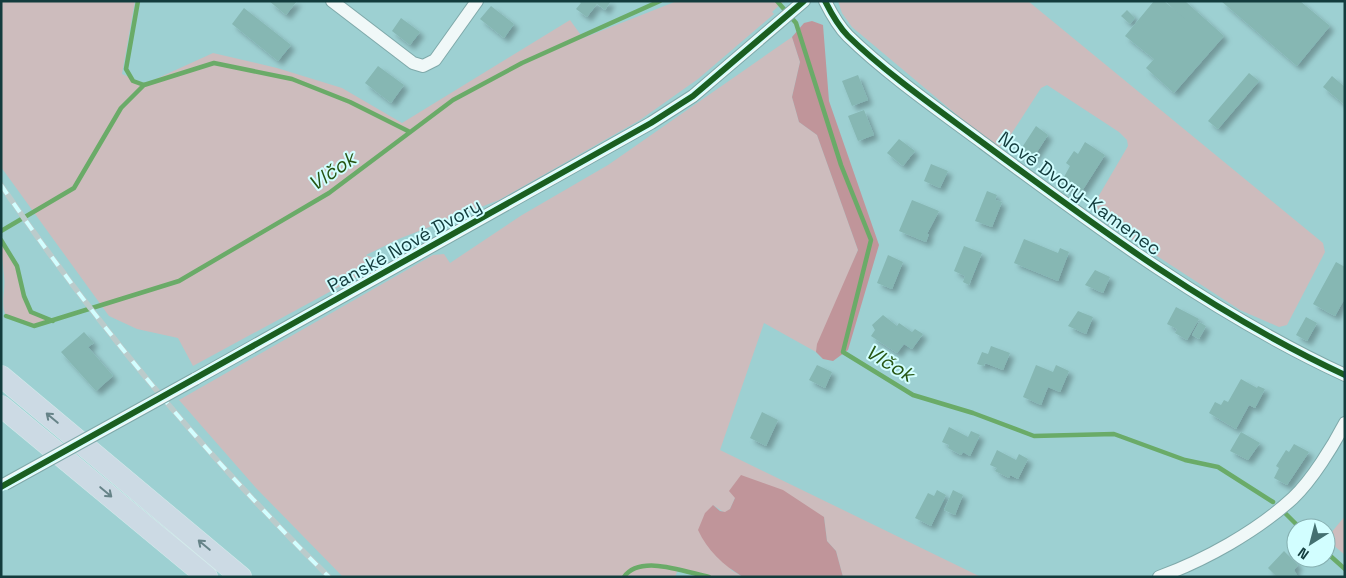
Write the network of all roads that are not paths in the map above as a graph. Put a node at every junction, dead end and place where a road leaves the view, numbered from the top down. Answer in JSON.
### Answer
{"nodes":[{"id":1,"x":332,"y":1,"type":"edge"},
{"id":2,"x":477,"y":1,"type":"edge"},
{"id":3,"x":825,"y":1,"type":"edge"},
{"id":4,"x":803,"y":2,"type":"edge"},
{"id":5,"x":1345,"y":374,"type":"edge"},
{"id":6,"x":1,"y":376,"type":"edge"},
{"id":7,"x":1,"y":406,"type":"edge"},
{"id":8,"x":1345,"y":423,"type":"edge"},
{"id":9,"x":3,"y":486,"type":"edge"},
{"id":10,"x":208,"y":577,"type":"edge"},
{"id":11,"x":241,"y":577,"type":"edge"},
{"id":12,"x":1158,"y":577,"type":"edge"}],
"edges":[{"from":1,"to":2,"type":"street"},
{"from":3,"to":5,"type":"street","name":"Nové Dvory-Kamenec"},
{"from":4,"to":9,"type":"street","name":"Panské Nové Dvory","bridge":true},
{"from":11,"to":6,"type":"highway","one_way":true},
{"from":7,"to":10,"type":"highway","one_way":true},
{"from":8,"to":12,"type":"street"}]}
